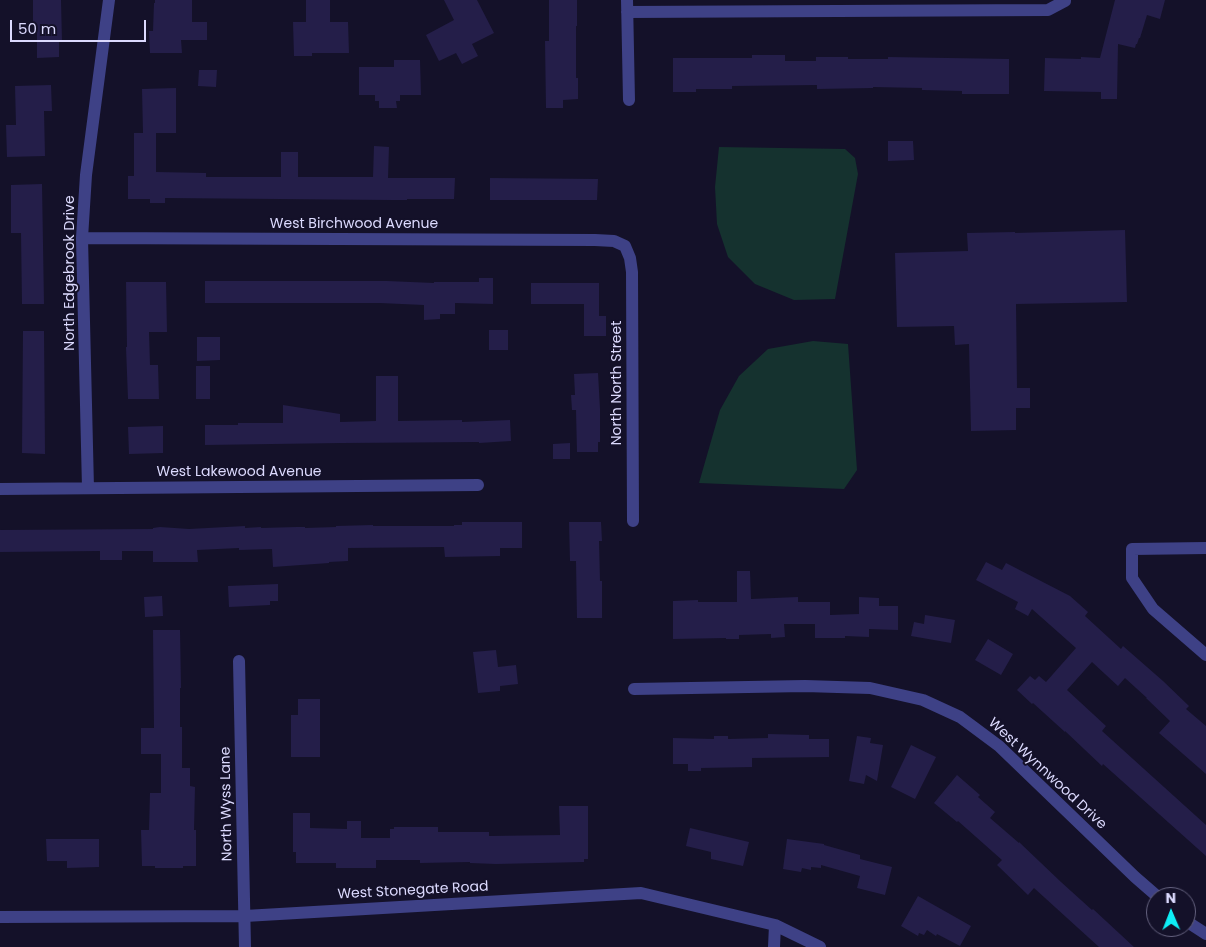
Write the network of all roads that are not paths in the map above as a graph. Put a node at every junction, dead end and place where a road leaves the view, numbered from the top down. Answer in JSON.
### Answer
{"nodes":[{"id":1,"x":109,"y":0,"type":"edge"},
{"id":2,"x":1065,"y":1,"type":"edge"},
{"id":3,"x":627,"y":6,"type":"edge"},
{"id":4,"x":628,"y":100,"type":"dead end"},
{"id":5,"x":82,"y":238,"type":"junction"},
{"id":6,"x":625,"y":246,"type":"joint"},
{"id":7,"x":478,"y":485,"type":"dead end"},
{"id":8,"x":88,"y":488,"type":"junction"},
{"id":9,"x":0,"y":489,"type":"edge"},
{"id":10,"x":633,"y":520,"type":"dead end"},
{"id":11,"x":1206,"y":548,"type":"edge"},
{"id":12,"x":1206,"y":655,"type":"edge"},
{"id":13,"x":239,"y":661,"type":"dead end"},
{"id":14,"x":634,"y":689,"type":"dead end"},
{"id":15,"x":1146,"y":887,"type":"edge"},
{"id":16,"x":245,"y":916,"type":"junction"},
{"id":17,"x":0,"y":917,"type":"edge"},
{"id":18,"x":775,"y":925,"type":"junction"},
{"id":19,"x":245,"y":947,"type":"edge"},
{"id":20,"x":774,"y":947,"type":"edge"},
{"id":21,"x":820,"y":947,"type":"edge"}],
"edges":[{"from":1,"to":5,"type":"street","name":"North Edgebrook Drive"},
{"from":2,"to":3,"type":"street"},
{"from":3,"to":4,"type":"street"},
{"from":5,"to":6,"type":"street","name":"West Birchwood Avenue"},
{"from":5,"to":8,"type":"street","name":"North Edgebrook Drive"},
{"from":6,"to":10,"type":"street","name":"North North Street"},
{"from":7,"to":8,"type":"street","name":"West Lakewood Avenue"},
{"from":8,"to":9,"type":"street","name":"West Lakewood Avenue"},
{"from":11,"to":12,"type":"street"},
{"from":13,"to":16,"type":"street","name":"North Wyss Lane"},
{"from":14,"to":15,"type":"street","name":"West Wynnwood Drive"},
{"from":16,"to":17,"type":"street","name":"West Stonegate Road"},
{"from":16,"to":18,"type":"street","name":"West Stonegate Road"},
{"from":16,"to":19,"type":"street","name":"North Wyss Lane"},
{"from":18,"to":20,"type":"street"},
{"from":18,"to":21,"type":"street","name":"West Stonegate Road"}]}
